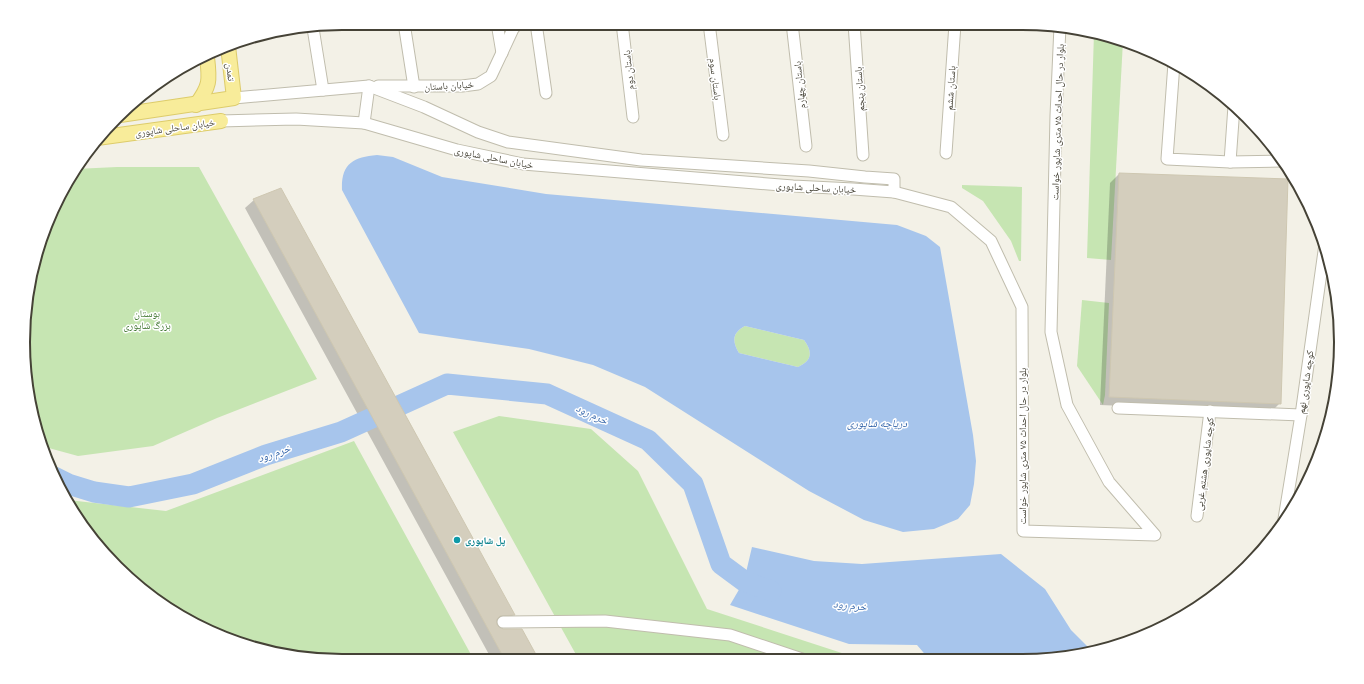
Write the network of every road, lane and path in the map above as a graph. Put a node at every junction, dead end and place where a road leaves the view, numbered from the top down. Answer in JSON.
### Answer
{"nodes":[{"id":1,"x":405,"y":30,"type":"edge"},
{"id":2,"x":498,"y":30,"type":"edge"},
{"id":3,"x":513,"y":30,"type":"edge"},
{"id":4,"x":537,"y":30,"type":"edge"},
{"id":5,"x":623,"y":30,"type":"edge"},
{"id":6,"x":710,"y":30,"type":"edge"},
{"id":7,"x":793,"y":30,"type":"edge"},
{"id":8,"x":854,"y":30,"type":"edge"},
{"id":9,"x":955,"y":30,"type":"edge"},
{"id":10,"x":314,"y":32,"type":"edge"},
{"id":11,"x":1060,"y":33,"type":"edge"},
{"id":12,"x":229,"y":52,"type":"edge"},
{"id":13,"x":502,"y":54,"type":"junction"},
{"id":14,"x":208,"y":61,"type":"edge"},
{"id":15,"x":1174,"y":70,"type":"edge"},
{"id":16,"x":369,"y":86,"type":"junction"},
{"id":17,"x":414,"y":87,"type":"junction"},
{"id":18,"x":323,"y":90,"type":"junction"},
{"id":19,"x":546,"y":93,"type":"dead end"},
{"id":20,"x":234,"y":98,"type":"junction"},
{"id":21,"x":196,"y":105,"type":"junction"},
{"id":22,"x":1234,"y":112,"type":"edge"},
{"id":23,"x":129,"y":114,"type":"edge"},
{"id":24,"x":633,"y":117,"type":"dead end"},
{"id":25,"x":221,"y":121,"type":"joint"},
{"id":26,"x":364,"y":123,"type":"junction"},
{"id":27,"x":723,"y":135,"type":"dead end"},
{"id":28,"x":106,"y":137,"type":"edge"},
{"id":29,"x":806,"y":146,"type":"dead end"},
{"id":30,"x":946,"y":153,"type":"dead end"},
{"id":31,"x":864,"y":155,"type":"dead end"},
{"id":32,"x":641,"y":160,"type":"junction"},
{"id":33,"x":1276,"y":161,"type":"edge"},
{"id":34,"x":1230,"y":162,"type":"junction"},
{"id":35,"x":641,"y":174,"type":"junction"},
{"id":36,"x":894,"y":192,"type":"junction"},
{"id":37,"x":1323,"y":261,"type":"edge"},
{"id":38,"x":1118,"y":408,"type":"dead end"},
{"id":39,"x":1210,"y":411,"type":"junction"},
{"id":40,"x":1301,"y":415,"type":"junction"},
{"id":41,"x":1286,"y":507,"type":"edge"},
{"id":42,"x":1197,"y":516,"type":"dead end"},
{"id":43,"x":503,"y":622,"type":"dead end"},
{"id":44,"x":787,"y":654,"type":"edge"}],
"edges":[{"from":1,"to":17,"type":"street"},
{"from":2,"to":13,"type":"street"},
{"from":3,"to":13,"type":"street","name":"خیابان باستان"},
{"from":4,"to":19,"type":"street"},
{"from":5,"to":24,"type":"street","name":"باستان دوم"},
{"from":6,"to":27,"type":"street","name":"باستان سوم"},
{"from":7,"to":29,"type":"street","name":"باستان چهارم"},
{"from":8,"to":31,"type":"street","name":"باستان پنجم"},
{"from":9,"to":30,"type":"street","name":"باستان ششم"},
{"from":10,"to":18,"type":"street"},
{"from":11,"to":36,"type":"street","name":"بلوار در حال احداث ۷۵ متری شاپور خواست"},
{"from":12,"to":20,"type":"main road","name":"تمدن"},
{"from":13,"to":17,"type":"street","name":"خیابان باستان"},
{"from":14,"to":21,"type":"main road"},
{"from":15,"to":34,"type":"street"},
{"from":16,"to":17,"type":"street","name":"خیابان باستان"},
{"from":16,"to":18,"type":"street","name":"خیابان ساحلی شاپوری"},
{"from":16,"to":26,"type":"street"},
{"from":16,"to":32,"type":"street","name":"خیابان ساحلی شاپوری"},
{"from":18,"to":20,"type":"street","name":"خیابان ساحلی شاپوری"},
{"from":20,"to":21,"type":"main road","name":"خیابان ساحلی شاپوری"},
{"from":21,"to":23,"type":"main road","name":"خیابان ساحلی شاپوری"},
{"from":22,"to":34,"type":"street"},
{"from":25,"to":26,"type":"street","name":"خیابان ساحلی شاپوری"},
{"from":25,"to":28,"type":"main road","name":"خیابان ساحلی شاپوری"},
{"from":26,"to":35,"type":"street","name":"خیابان ساحلی شاپوری"},
{"from":32,"to":35,"type":"street"},
{"from":32,"to":36,"type":"street","name":"خیابان ساحلی شاپوری"},
{"from":33,"to":34,"type":"street"},
{"from":35,"to":36,"type":"street","name":"خیابان ساحلی شاپوری"},
{"from":37,"to":40,"type":"street","name":"کوچه شاپوری نهم"},
{"from":38,"to":39,"type":"street"},
{"from":39,"to":40,"type":"street"},
{"from":39,"to":42,"type":"street","name":"کوچه شاپوری هشتم غربی"},
{"from":40,"to":41,"type":"street","name":"کوچه شاپوری نهم"},
{"from":43,"to":44,"type":"street"}]}
